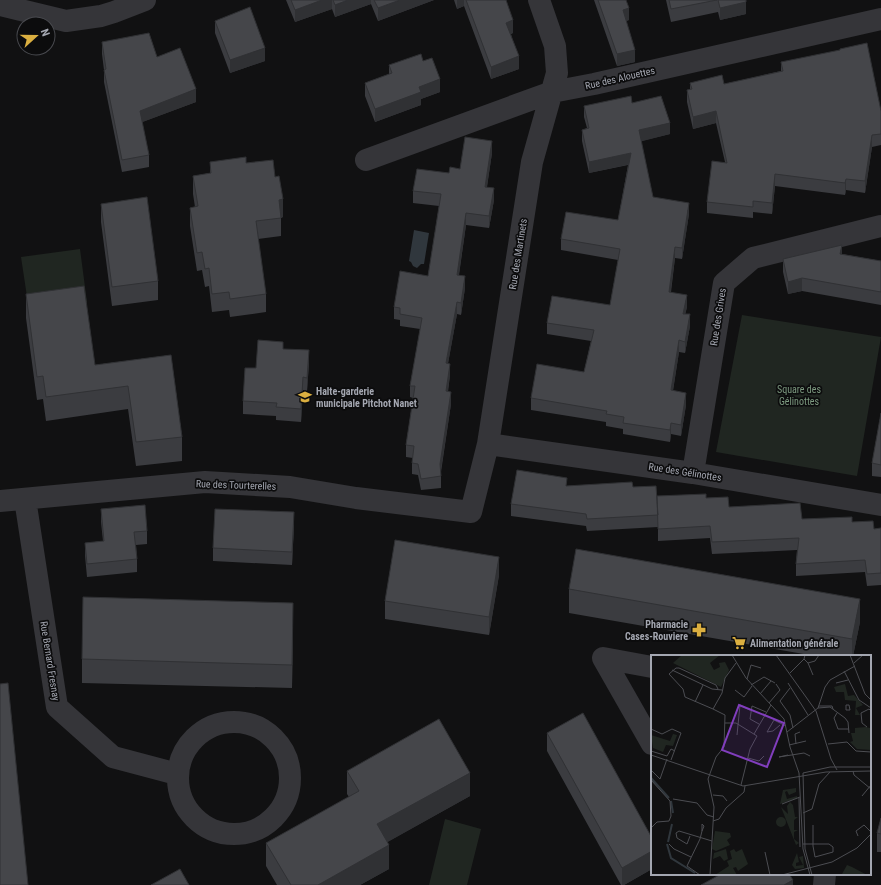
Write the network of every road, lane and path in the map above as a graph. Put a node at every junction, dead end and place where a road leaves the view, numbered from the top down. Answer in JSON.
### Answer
{"nodes":[{"id":1,"x":145,"y":0,"type":"edge"},
{"id":2,"x":538,"y":0,"type":"edge"},
{"id":3,"x":0,"y":5,"type":"edge"},
{"id":4,"x":881,"y":19,"type":"edge"},
{"id":5,"x":552,"y":92,"type":"junction"},
{"id":6,"x":366,"y":160,"type":"dead end"},
{"id":7,"x":881,"y":224,"type":"edge"},
{"id":8,"x":488,"y":444,"type":"junction"},
{"id":9,"x":693,"y":472,"type":"junction"},
{"id":10,"x":25,"y":499,"type":"junction"},
{"id":11,"x":0,"y":501,"type":"edge"},
{"id":12,"x":881,"y":505,"type":"edge"},
{"id":13,"x":471,"y":512,"type":"joint"},
{"id":14,"x":651,"y":667,"type":"edge"},
{"id":15,"x":651,"y":742,"type":"edge"},
{"id":16,"x":177,"y":774,"type":"junction"},
{"id":17,"x":825,"y":875,"type":"edge"},
{"id":18,"x":824,"y":885,"type":"edge"}],
"edges":[{"from":1,"to":3,"type":"street"},
{"from":2,"to":5,"type":"street","name":"Rue des Martinets"},
{"from":4,"to":5,"type":"street","name":"Rue des Alouettes"},
{"from":5,"to":6,"type":"street","name":"Rue des Alouettes"},
{"from":5,"to":8,"type":"street","name":"Rue des Martinets"},
{"from":7,"to":9,"type":"street","name":"Rue des Grives"},
{"from":8,"to":9,"type":"street","name":"Rue des Gélinottes"},
{"from":8,"to":13,"type":"street","name":"Rue des Martinets"},
{"from":9,"to":12,"type":"street","name":"Rue des Gélinottes"},
{"from":10,"to":11,"type":"street","name":"Rue des Tourterelles"},
{"from":10,"to":13,"type":"street","name":"Rue des Tourterelles"},
{"from":10,"to":16,"type":"street","name":"Rue Bernard Fresnay"},
{"from":14,"to":15,"type":"street"},
{"from":16,"to":16,"type":"street"},
{"from":17,"to":18,"type":"street"}]}
